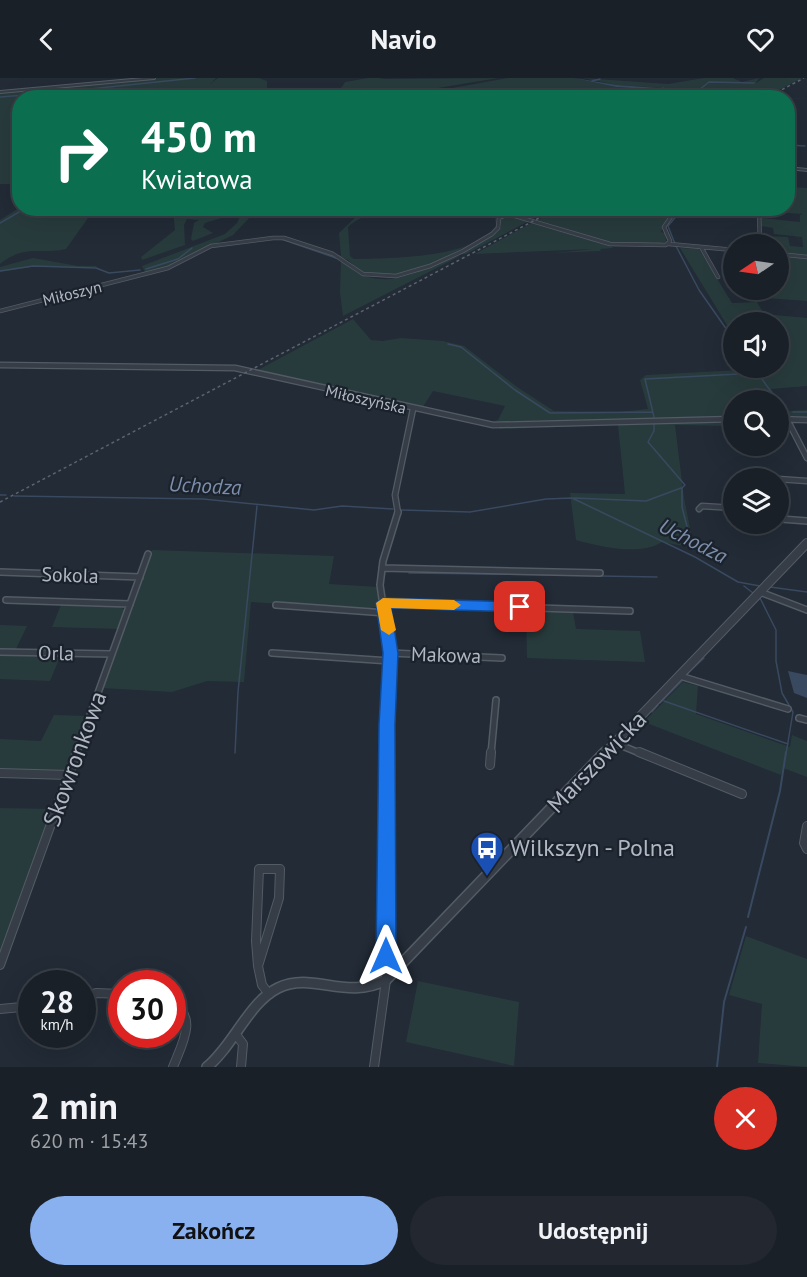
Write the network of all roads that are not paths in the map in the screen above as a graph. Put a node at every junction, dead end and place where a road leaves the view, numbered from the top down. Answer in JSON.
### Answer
{"nodes":[{"id":1,"x":154,"y":78,"type":"edge"},
{"id":2,"x":22,"y":90,"type":"edge"},
{"id":3,"x":504,"y":216,"type":"edge"},
{"id":4,"x":515,"y":216,"type":"edge"},
{"id":5,"x":672,"y":216,"type":"edge"},
{"id":6,"x":759,"y":216,"type":"edge"},
{"id":7,"x":760,"y":234,"type":"edge"},
{"id":8,"x":669,"y":244,"type":"junction"},
{"id":9,"x":701,"y":247,"type":"junction"},
{"id":10,"x":723,"y":249,"type":"edge"},
{"id":11,"x":789,"y":255,"type":"edge"},
{"id":12,"x":807,"y":257,"type":"edge"},
{"id":13,"x":144,"y":274,"type":"joint"},
{"id":14,"x":718,"y":277,"type":"dead end"},
{"id":15,"x":0,"y":311,"type":"edge"},
{"id":16,"x":0,"y":364,"type":"edge"},
{"id":17,"x":413,"y":409,"type":"junction"},
{"id":18,"x":723,"y":419,"type":"edge"},
{"id":19,"x":789,"y":419,"type":"edge"},
{"id":20,"x":807,"y":420,"type":"edge"},
{"id":21,"x":790,"y":425,"type":"dead end"},
{"id":22,"x":807,"y":458,"type":"edge"},
{"id":23,"x":789,"y":480,"type":"edge"},
{"id":24,"x":807,"y":481,"type":"edge"},
{"id":25,"x":723,"y":507,"type":"edge"},
{"id":26,"x":699,"y":509,"type":"dead end"},
{"id":27,"x":789,"y":520,"type":"edge"},
{"id":28,"x":807,"y":521,"type":"edge"},
{"id":29,"x":807,"y":543,"type":"edge"},
{"id":30,"x":148,"y":554,"type":"dead end"},
{"id":31,"x":382,"y":568,"type":"junction"},
{"id":32,"x":0,"y":572,"type":"edge"},
{"id":33,"x":600,"y":573,"type":"dead end"},
{"id":34,"x":140,"y":578,"type":"junction"},
{"id":35,"x":760,"y":592,"type":"junction"},
{"id":36,"x":6,"y":600,"type":"dead end"},
{"id":37,"x":383,"y":603,"type":"junction"},
{"id":38,"x":130,"y":604,"type":"junction"},
{"id":39,"x":276,"y":605,"type":"dead end"},
{"id":40,"x":807,"y":610,"type":"edge"},
{"id":41,"x":630,"y":611,"type":"dead end"},
{"id":42,"x":386,"y":613,"type":"junction"},
{"id":43,"x":0,"y":652,"type":"edge"},
{"id":44,"x":272,"y":653,"type":"dead end"},
{"id":45,"x":390,"y":653,"type":"junction"},
{"id":46,"x":112,"y":654,"type":"junction"},
{"id":47,"x":501,"y":658,"type":"dead end"},
{"id":48,"x":390,"y":662,"type":"junction"},
{"id":49,"x":680,"y":676,"type":"junction"},
{"id":50,"x":496,"y":700,"type":"dead end"},
{"id":51,"x":788,"y":709,"type":"dead end"},
{"id":52,"x":799,"y":718,"type":"dead end"},
{"id":53,"x":807,"y":720,"type":"edge"},
{"id":54,"x":615,"y":743,"type":"junction"},
{"id":55,"x":490,"y":765,"type":"dead end"},
{"id":56,"x":0,"y":773,"type":"edge"},
{"id":57,"x":69,"y":775,"type":"junction"},
{"id":58,"x":742,"y":795,"type":"dead end"},
{"id":59,"x":807,"y":826,"type":"edge"},
{"id":60,"x":807,"y":849,"type":"edge"},
{"id":61,"x":0,"y":965,"type":"edge"},
{"id":62,"x":257,"y":968,"type":"junction"},
{"id":63,"x":386,"y":980,"type":"junction"},
{"id":64,"x":269,"y":994,"type":"junction"},
{"id":65,"x":18,"y":1007,"type":"edge"},
{"id":66,"x":0,"y":1009,"type":"edge"},
{"id":67,"x":237,"y":1036,"type":"junction"},
{"id":68,"x":179,"y":1048,"type":"edge"},
{"id":69,"x":173,"y":1067,"type":"edge"},
{"id":70,"x":207,"y":1067,"type":"edge"},
{"id":71,"x":241,"y":1067,"type":"edge"},
{"id":72,"x":374,"y":1067,"type":"edge"}],
"edges":[{"from":1,"to":2,"type":"street"},
{"from":3,"to":13,"type":"street"},
{"from":4,"to":8,"type":"street"},
{"from":5,"to":8,"type":"street"},
{"from":6,"to":7,"type":"street"},
{"from":8,"to":9,"type":"street"},
{"from":9,"to":10,"type":"street"},
{"from":9,"to":14,"type":"street"},
{"from":11,"to":12,"type":"street"},
{"from":13,"to":15,"type":"street","name":"Miłoszyn"},
{"from":16,"to":17,"type":"street","name":"Miłoszyńska"},
{"from":17,"to":18,"type":"street","name":"Miłoszyńska"},
{"from":17,"to":31,"type":"street"},
{"from":19,"to":20,"type":"street"},
{"from":21,"to":22,"type":"street"},
{"from":23,"to":24,"type":"street"},
{"from":25,"to":26,"type":"street"},
{"from":27,"to":28,"type":"street"},
{"from":29,"to":35,"type":"street","name":"Marszowicka"},
{"from":30,"to":34,"type":"street","name":"Skowronkowa"},
{"from":31,"to":33,"type":"street"},
{"from":31,"to":37,"type":"street"},
{"from":32,"to":34,"type":"street","name":"Sokola"},
{"from":34,"to":38,"type":"street","name":"Skowronkowa"},
{"from":35,"to":40,"type":"street"},
{"from":35,"to":49,"type":"street","name":"Marszowicka"},
{"from":36,"to":38,"type":"street"},
{"from":37,"to":41,"type":"street"},
{"from":37,"to":42,"type":"street"},
{"from":38,"to":46,"type":"street","name":"Skowronkowa"},
{"from":39,"to":42,"type":"street"},
{"from":42,"to":45,"type":"street"},
{"from":43,"to":46,"type":"street","name":"Orla"},
{"from":44,"to":48,"type":"street"},
{"from":45,"to":47,"type":"street","name":"Makowa"},
{"from":45,"to":48,"type":"street"},
{"from":46,"to":57,"type":"street","name":"Skowronkowa"},
{"from":48,"to":63,"type":"street"},
{"from":49,"to":51,"type":"street"},
{"from":49,"to":54,"type":"street","name":"Marszowicka"},
{"from":50,"to":55,"type":"street"},
{"from":52,"to":53,"type":"street"},
{"from":54,"to":58,"type":"street"},
{"from":54,"to":63,"type":"street","name":"Marszowicka"},
{"from":56,"to":57,"type":"street"},
{"from":57,"to":61,"type":"street","name":"Skowronkowa"},
{"from":59,"to":60,"type":"street"},
{"from":62,"to":62,"type":"street"},
{"from":62,"to":64,"type":"street"},
{"from":63,"to":64,"type":"street"},
{"from":63,"to":72,"type":"street"},
{"from":64,"to":67,"type":"street"},
{"from":65,"to":66,"type":"street"},
{"from":67,"to":70,"type":"street"},
{"from":67,"to":71,"type":"street"},
{"from":68,"to":69,"type":"street"}]}
